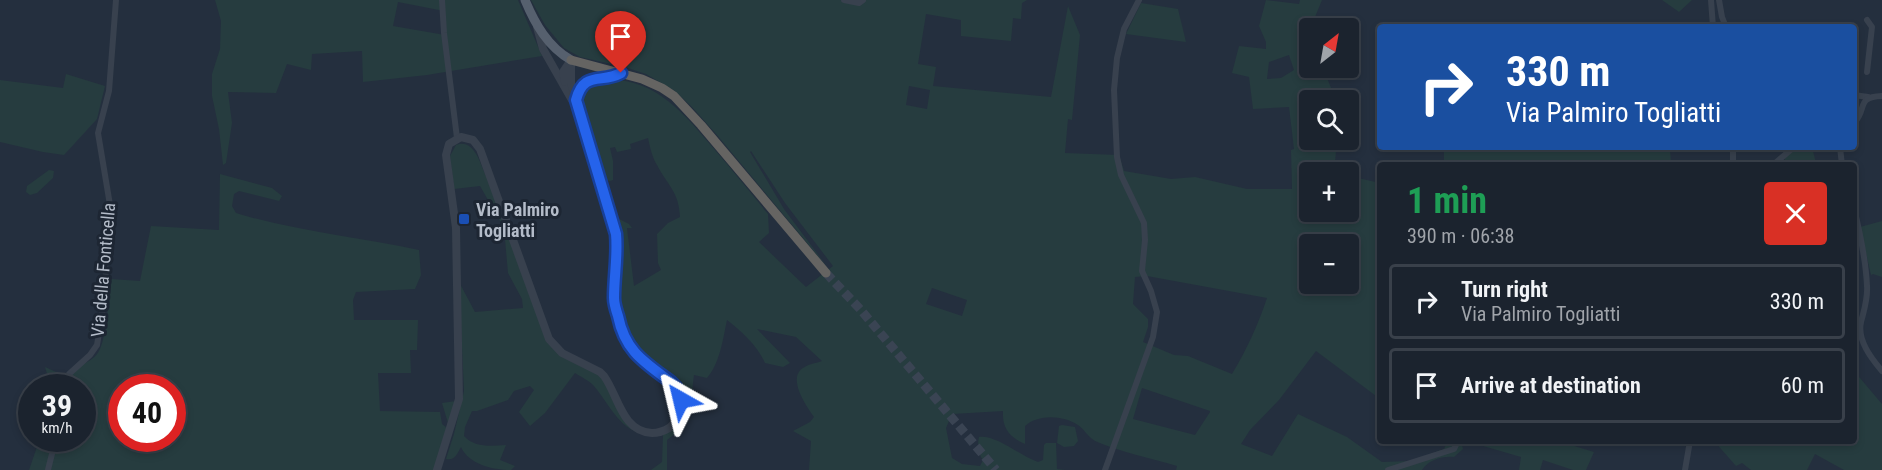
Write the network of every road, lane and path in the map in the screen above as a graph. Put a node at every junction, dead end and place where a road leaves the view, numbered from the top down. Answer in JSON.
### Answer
{"nodes":[{"id":1,"x":116,"y":0,"type":"edge"},
{"id":2,"x":442,"y":0,"type":"edge"},
{"id":3,"x":525,"y":0,"type":"edge"},
{"id":4,"x":844,"y":0,"type":"edge"},
{"id":5,"x":863,"y":0,"type":"edge"},
{"id":6,"x":1139,"y":0,"type":"edge"},
{"id":7,"x":1711,"y":0,"type":"edge"},
{"id":8,"x":1719,"y":0,"type":"edge"},
{"id":9,"x":1867,"y":20,"type":"dead end"},
{"id":10,"x":534,"y":21,"type":"junction"},
{"id":11,"x":1713,"y":24,"type":"edge"},
{"id":12,"x":1725,"y":24,"type":"edge"},
{"id":13,"x":571,"y":60,"type":"junction"},
{"id":14,"x":1867,"y":72,"type":"dead end"},
{"id":15,"x":621,"y":73,"type":"junction"},
{"id":16,"x":1857,"y":95,"type":"edge"},
{"id":17,"x":1882,"y":96,"type":"edge"},
{"id":18,"x":1868,"y":97,"type":"junction"},
{"id":19,"x":573,"y":98,"type":"junction"},
{"id":20,"x":1857,"y":119,"type":"edge"},
{"id":21,"x":457,"y":138,"type":"junction"},
{"id":22,"x":1790,"y":150,"type":"edge"},
{"id":23,"x":1776,"y":162,"type":"edge"},
{"id":24,"x":1857,"y":226,"type":"edge"},
{"id":25,"x":826,"y":273,"type":"tunnel mouth"},
{"id":26,"x":1882,"y":372,"type":"edge"},
{"id":27,"x":69,"y":374,"type":"edge"},
{"id":28,"x":1456,"y":444,"type":"edge"},
{"id":29,"x":1689,"y":444,"type":"edge"},
{"id":30,"x":52,"y":452,"type":"edge"},
{"id":31,"x":48,"y":470,"type":"edge"},
{"id":32,"x":437,"y":470,"type":"edge"},
{"id":33,"x":1105,"y":470,"type":"edge"},
{"id":34,"x":1388,"y":470,"type":"edge"},
{"id":35,"x":1685,"y":470,"type":"edge"}],
"edges":[{"from":1,"to":27,"type":"street","name":"Via della Fonticella"},
{"from":2,"to":21,"type":"street"},
{"from":3,"to":10,"type":"main road"},
{"from":4,"to":5,"type":"street"},
{"from":6,"to":33,"type":"street"},
{"from":7,"to":11,"type":"street"},
{"from":8,"to":12,"type":"street"},
{"from":9,"to":14,"type":"street"},
{"from":10,"to":13,"type":"main road"},
{"from":10,"to":19,"type":"street"},
{"from":13,"to":15,"type":"highway"},
{"from":13,"to":19,"type":"street"},
{"from":15,"to":19,"type":"street"},
{"from":15,"to":25,"type":"highway"},
{"from":16,"to":18,"type":"street"},
{"from":17,"to":18,"type":"street"},
{"from":18,"to":20,"type":"street"},
{"from":19,"to":21,"type":"street"},
{"from":21,"to":32,"type":"street"},
{"from":22,"to":23,"type":"street"},
{"from":24,"to":26,"type":"street"},
{"from":28,"to":34,"type":"street"},
{"from":29,"to":35,"type":"street"},
{"from":30,"to":31,"type":"street"}]}
